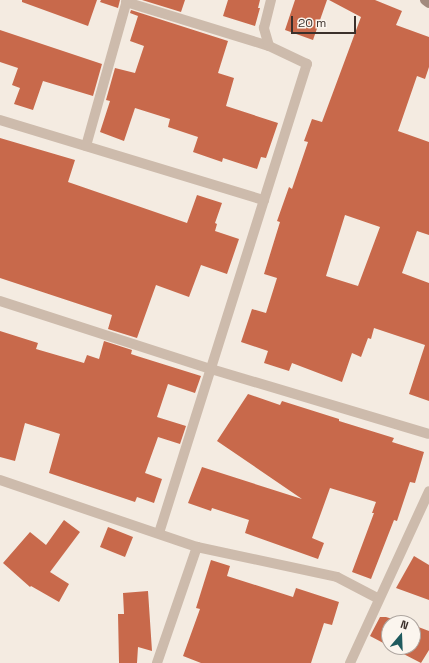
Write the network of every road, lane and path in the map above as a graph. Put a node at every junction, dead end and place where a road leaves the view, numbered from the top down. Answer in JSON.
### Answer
{"nodes":[{"id":1,"x":272,"y":0,"type":"edge"},
{"id":2,"x":425,"y":0,"type":"edge"},
{"id":3,"x":126,"y":1,"type":"edge"},
{"id":4,"x":429,"y":3,"type":"edge"},
{"id":5,"x":270,"y":46,"type":"junction"},
{"id":6,"x":0,"y":120,"type":"edge"},
{"id":7,"x":86,"y":146,"type":"junction"},
{"id":8,"x":264,"y":200,"type":"junction"},
{"id":9,"x":0,"y":301,"type":"edge"},
{"id":10,"x":211,"y":369,"type":"junction"},
{"id":11,"x":429,"y":434,"type":"edge"},
{"id":12,"x":0,"y":480,"type":"edge"},
{"id":13,"x":429,"y":490,"type":"edge"},
{"id":14,"x":159,"y":533,"type":"junction"},
{"id":15,"x":197,"y":547,"type":"junction"},
{"id":16,"x":379,"y":599,"type":"junction"},
{"id":17,"x":157,"y":663,"type":"edge"},
{"id":18,"x":350,"y":663,"type":"edge"}],
"edges":[{"from":1,"to":5,"type":"street"},
{"from":2,"to":4,"type":"street"},
{"from":3,"to":5,"type":"street"},
{"from":3,"to":7,"type":"street"},
{"from":5,"to":8,"type":"street"},
{"from":6,"to":7,"type":"street"},
{"from":7,"to":8,"type":"street"},
{"from":8,"to":10,"type":"street"},
{"from":9,"to":10,"type":"street"},
{"from":10,"to":11,"type":"street"},
{"from":10,"to":14,"type":"street"},
{"from":12,"to":14,"type":"street"},
{"from":13,"to":16,"type":"street"},
{"from":14,"to":15,"type":"street"},
{"from":15,"to":16,"type":"street"},
{"from":15,"to":17,"type":"street"},
{"from":16,"to":18,"type":"street"}]}
